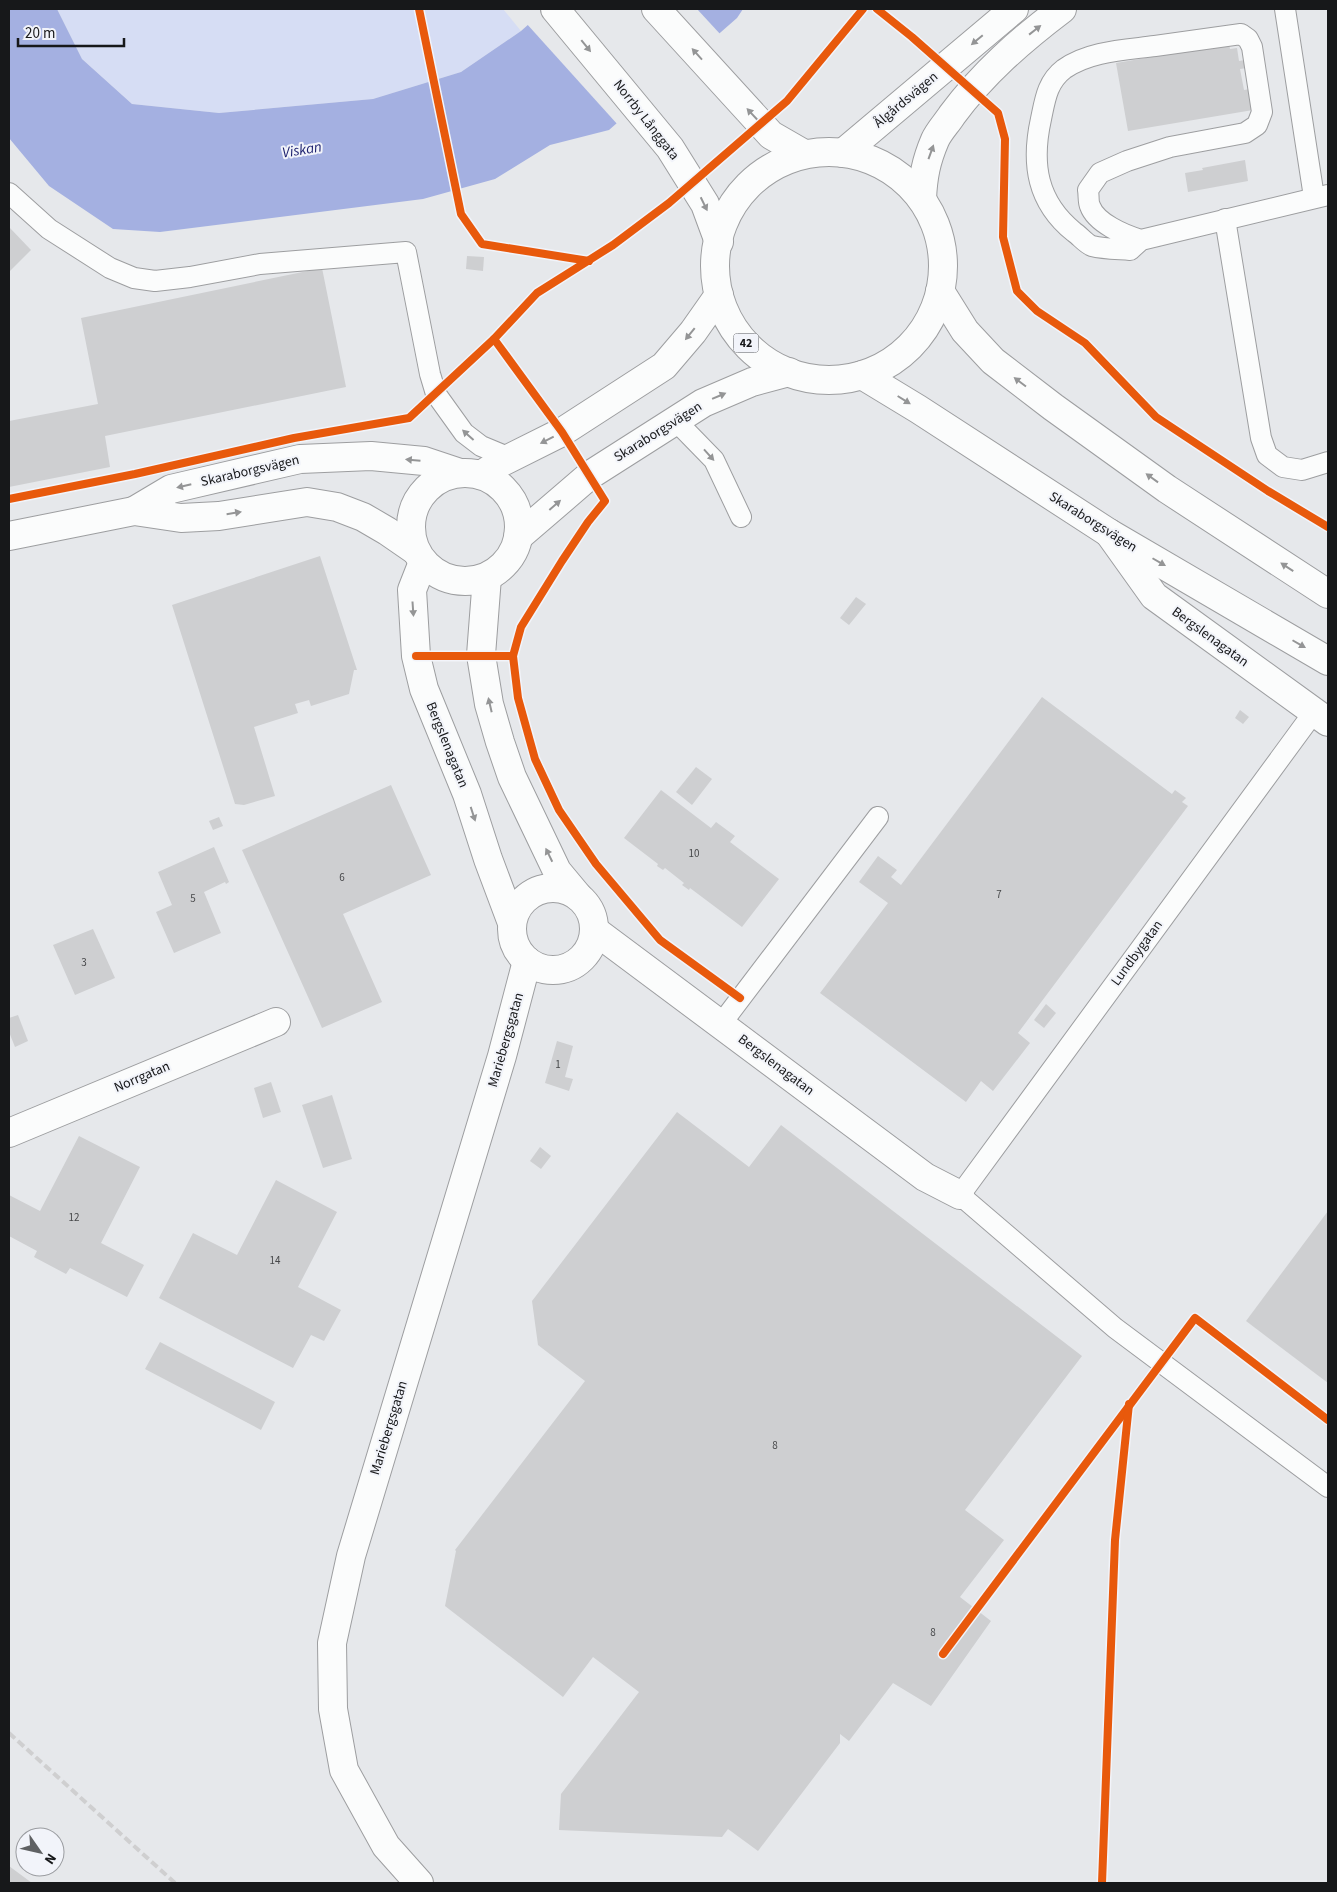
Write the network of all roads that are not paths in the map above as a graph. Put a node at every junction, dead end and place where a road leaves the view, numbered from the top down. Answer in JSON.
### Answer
{"nodes":[{"id":1,"x":556,"y":9,"type":"edge"},
{"id":2,"x":656,"y":9,"type":"edge"},
{"id":3,"x":1014,"y":9,"type":"edge"},
{"id":4,"x":1062,"y":9,"type":"edge"},
{"id":5,"x":1285,"y":9,"type":"edge"},
{"id":6,"x":843,"y":153,"type":"junction"},
{"id":7,"x":804,"y":154,"type":"junction"},
{"id":8,"x":9,"y":193,"type":"edge"},
{"id":9,"x":1321,"y":196,"type":"edge"},
{"id":10,"x":922,"y":199,"type":"junction"},
{"id":11,"x":1225,"y":220,"type":"junction"},
{"id":12,"x":1141,"y":240,"type":"junction"},
{"id":13,"x":719,"y":242,"type":"junction"},
{"id":14,"x":940,"y":291,"type":"junction"},
{"id":15,"x":719,"y":295,"type":"junction"},
{"id":16,"x":789,"y":372,"type":"junction"},
{"id":17,"x":862,"y":375,"type":"junction"},
{"id":18,"x":675,"y":420,"type":"junction"},
{"id":19,"x":510,"y":458,"type":"junction"},
{"id":20,"x":1328,"y":462,"type":"edge"},
{"id":21,"x":470,"y":474,"type":"junction"},
{"id":22,"x":134,"y":511,"type":"junction"},
{"id":23,"x":741,"y":517,"type":"dead end"},
{"id":24,"x":1109,"y":533,"type":"junction"},
{"id":25,"x":9,"y":536,"type":"edge"},
{"id":26,"x":518,"y":537,"type":"junction"},
{"id":27,"x":419,"y":557,"type":"junction"},
{"id":28,"x":487,"y":577,"type":"junction"},
{"id":29,"x":1328,"y":594,"type":"edge"},
{"id":30,"x":1328,"y":661,"type":"edge"},
{"id":31,"x":1321,"y":717,"type":"edge"},
{"id":32,"x":878,"y":817,"type":"dead end"},
{"id":33,"x":577,"y":895,"type":"junction"},
{"id":34,"x":512,"y":923,"type":"junction"},
{"id":35,"x":594,"y":930,"type":"junction"},
{"id":36,"x":527,"y":961,"type":"junction"},
{"id":37,"x":276,"y":1022,"type":"dead end"},
{"id":38,"x":721,"y":1024,"type":"junction"},
{"id":39,"x":9,"y":1133,"type":"edge"},
{"id":40,"x":960,"y":1195,"type":"junction"},
{"id":41,"x":1328,"y":1487,"type":"edge"},
{"id":42,"x":418,"y":1883,"type":"edge"}],
"edges":[{"from":1,"to":13,"type":"street","name":"Norrby Långgata","number":"42","one_way":true},
{"from":7,"to":2,"type":"street","one_way":true},
{"from":3,"to":6,"type":"street","name":"Ålgårdsvägen","one_way":true},
{"from":10,"to":4,"type":"street","one_way":true},
{"from":5,"to":9,"type":"lane"},
{"from":6,"to":7,"type":"street","number":"42"},
{"from":6,"to":10,"type":"street","number":"42"},
{"from":7,"to":13,"type":"street","number":"42"},
{"from":19,"to":8,"type":"lane","one_way":true},
{"from":9,"to":11,"type":"lane"},
{"from":10,"to":14,"type":"street","number":"42"},
{"from":11,"to":12,"type":"lane"},
{"from":11,"to":20,"type":"lane"},
{"from":12,"to":12,"type":"lane"},
{"from":13,"to":15,"type":"street","number":"42"},
{"from":14,"to":17,"type":"street","number":"42"},
{"from":29,"to":14,"type":"street","one_way":true},
{"from":15,"to":16,"type":"street","number":"42"},
{"from":15,"to":19,"type":"street","one_way":true},
{"from":16,"to":17,"type":"street","number":"42"},
{"from":18,"to":16,"type":"street","name":"Skaraborgsvägen","one_way":true},
{"from":17,"to":24,"type":"street","name":"Skaraborgsvägen","one_way":true},
{"from":18,"to":23,"type":"lane","one_way":true},
{"from":26,"to":18,"type":"street","name":"Skaraborgsvägen","one_way":true},
{"from":19,"to":21,"type":"street"},
{"from":21,"to":22,"type":"street","name":"Skaraborgsvägen","one_way":true},
{"from":21,"to":26,"type":"street"},
{"from":21,"to":27,"type":"street"},
{"from":22,"to":25,"type":"street","name":"Skaraborgsvägen"},
{"from":22,"to":27,"type":"street","name":"Skaraborgsvägen","one_way":true},
{"from":24,"to":30,"type":"street","name":"Skaraborgsvägen","one_way":true},
{"from":24,"to":31,"type":"street","name":"Bergslenagatan"},
{"from":26,"to":28,"type":"street"},
{"from":27,"to":28,"type":"street"},
{"from":27,"to":34,"type":"street","name":"Bergslenagatan","one_way":true},
{"from":33,"to":28,"type":"street","one_way":true},
{"from":31,"to":40,"type":"lane","name":"Lundbygatan"},
{"from":32,"to":38,"type":"lane"},
{"from":33,"to":34,"type":"street"},
{"from":33,"to":35,"type":"street"},
{"from":34,"to":36,"type":"street"},
{"from":35,"to":36,"type":"street"},
{"from":35,"to":38,"type":"street","name":"Bergslenagatan"},
{"from":36,"to":42,"type":"street","name":"Mariebergsgatan"},
{"from":37,"to":39,"type":"street","name":"Norrgatan"},
{"from":38,"to":40,"type":"street","name":"Bergslenagatan"},
{"from":40,"to":41,"type":"lane"}]}
